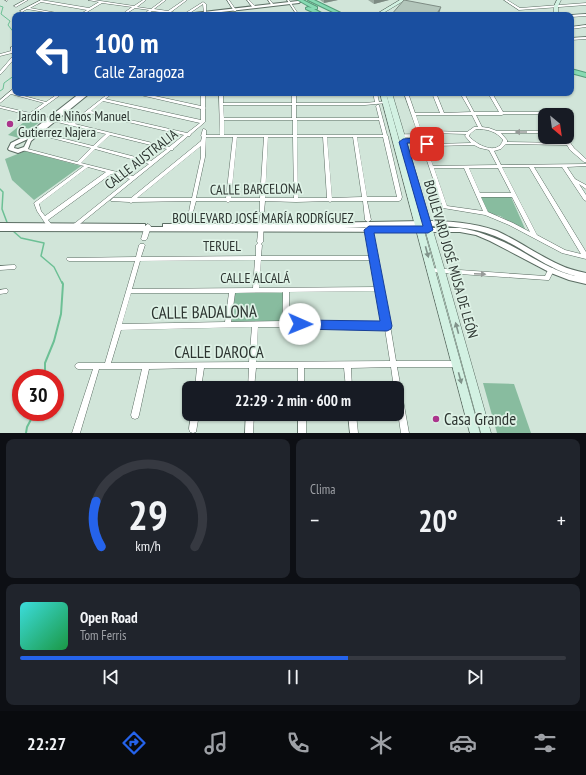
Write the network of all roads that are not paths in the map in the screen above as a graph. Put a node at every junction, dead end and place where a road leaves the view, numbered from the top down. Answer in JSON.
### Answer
{"nodes":[{"id":1,"x":27,"y":0,"type":"edge"},
{"id":2,"x":89,"y":0,"type":"edge"},
{"id":3,"x":125,"y":0,"type":"edge"},
{"id":4,"x":145,"y":0,"type":"edge"},
{"id":5,"x":165,"y":0,"type":"edge"},
{"id":6,"x":186,"y":0,"type":"edge"},
{"id":7,"x":228,"y":0,"type":"edge"},
{"id":8,"x":248,"y":0,"type":"edge"},
{"id":9,"x":269,"y":0,"type":"edge"},
{"id":10,"x":305,"y":0,"type":"edge"},
{"id":11,"x":310,"y":0,"type":"edge"},
{"id":12,"x":403,"y":0,"type":"edge"},
{"id":13,"x":407,"y":0,"type":"edge"},
{"id":14,"x":505,"y":0,"type":"edge"},
{"id":15,"x":559,"y":0,"type":"edge"},
{"id":16,"x":42,"y":1,"type":"edge"},
{"id":17,"x":103,"y":1,"type":"edge"},
{"id":18,"x":299,"y":1,"type":"edge"},
{"id":19,"x":290,"y":2,"type":"edge"},
{"id":20,"x":586,"y":4,"type":"edge"},
{"id":21,"x":117,"y":5,"type":"junction"},
{"id":22,"x":273,"y":5,"type":"junction"},
{"id":23,"x":15,"y":6,"type":"dead end"},
{"id":24,"x":556,"y":6,"type":"junction"},
{"id":25,"x":134,"y":7,"type":"junction"},
{"id":26,"x":254,"y":7,"type":"junction"},
{"id":27,"x":27,"y":8,"type":"junction"},
{"id":28,"x":89,"y":9,"type":"junction"},
{"id":29,"x":235,"y":9,"type":"junction"},
{"id":30,"x":151,"y":10,"type":"junction"},
{"id":31,"x":21,"y":11,"type":"dead end"},
{"id":32,"x":44,"y":11,"type":"joint"},
{"id":33,"x":49,"y":12,"type":"edge"},
{"id":34,"x":84,"y":12,"type":"edge"},
{"id":35,"x":126,"y":12,"type":"edge"},
{"id":36,"x":148,"y":12,"type":"edge"},
{"id":37,"x":163,"y":12,"type":"edge"},
{"id":38,"x":170,"y":12,"type":"edge"},
{"id":39,"x":190,"y":12,"type":"edge"},
{"id":40,"x":204,"y":12,"type":"edge"},
{"id":41,"x":212,"y":12,"type":"edge"},
{"id":42,"x":296,"y":12,"type":"edge"},
{"id":43,"x":318,"y":12,"type":"edge"},
{"id":44,"x":323,"y":12,"type":"edge"},
{"id":45,"x":331,"y":12,"type":"edge"},
{"id":46,"x":336,"y":12,"type":"edge"},
{"id":47,"x":383,"y":12,"type":"edge"},
{"id":48,"x":386,"y":12,"type":"edge"},
{"id":49,"x":556,"y":12,"type":"edge"},
{"id":50,"x":586,"y":15,"type":"edge"},
{"id":51,"x":574,"y":16,"type":"edge"},
{"id":52,"x":586,"y":26,"type":"edge"},
{"id":53,"x":574,"y":28,"type":"edge"},
{"id":54,"x":586,"y":38,"type":"edge"},
{"id":55,"x":574,"y":39,"type":"edge"},
{"id":56,"x":12,"y":49,"type":"edge"},
{"id":57,"x":0,"y":55,"type":"edge"},
{"id":58,"x":12,"y":60,"type":"edge"},
{"id":59,"x":10,"y":63,"type":"junction"},
{"id":60,"x":0,"y":66,"type":"edge"},
{"id":61,"x":574,"y":72,"type":"edge"},
{"id":62,"x":0,"y":73,"type":"edge"},
{"id":63,"x":586,"y":74,"type":"edge"},
{"id":64,"x":10,"y":93,"type":"edge"},
{"id":65,"x":22,"y":96,"type":"edge"},
{"id":66,"x":56,"y":96,"type":"edge"},
{"id":67,"x":80,"y":96,"type":"edge"},
{"id":68,"x":84,"y":96,"type":"edge"},
{"id":69,"x":108,"y":96,"type":"edge"},
{"id":70,"x":156,"y":96,"type":"edge"},
{"id":71,"x":202,"y":96,"type":"edge"},
{"id":72,"x":221,"y":96,"type":"edge"},
{"id":73,"x":294,"y":96,"type":"edge"},
{"id":74,"x":377,"y":96,"type":"edge"},
{"id":75,"x":383,"y":96,"type":"edge"},
{"id":76,"x":390,"y":96,"type":"edge"},
{"id":77,"x":407,"y":96,"type":"edge"},
{"id":78,"x":435,"y":96,"type":"edge"},
{"id":79,"x":464,"y":96,"type":"edge"},
{"id":80,"x":492,"y":96,"type":"edge"},
{"id":81,"x":103,"y":100,"type":"junction"},
{"id":82,"x":0,"y":102,"type":"edge"},
{"id":83,"x":47,"y":102,"type":"junction"},
{"id":84,"x":221,"y":104,"type":"junction"},
{"id":85,"x":294,"y":104,"type":"junction"},
{"id":86,"x":382,"y":104,"type":"junction"},
{"id":87,"x":0,"y":107,"type":"edge"},
{"id":88,"x":204,"y":108,"type":"junction"},
{"id":89,"x":88,"y":112,"type":"junction"},
{"id":90,"x":32,"y":114,"type":"junction"},
{"id":91,"x":395,"y":114,"type":"junction"},
{"id":92,"x":413,"y":114,"type":"junction"},
{"id":93,"x":443,"y":114,"type":"junction"},
{"id":94,"x":473,"y":114,"type":"junction"},
{"id":95,"x":502,"y":114,"type":"junction"},
{"id":96,"x":538,"y":114,"type":"edge"},
{"id":97,"x":52,"y":119,"type":"junction"},
{"id":98,"x":221,"y":119,"type":"junction"},
{"id":99,"x":295,"y":119,"type":"junction"},
{"id":100,"x":381,"y":119,"type":"junction"},
{"id":101,"x":203,"y":122,"type":"junction"},
{"id":102,"x":73,"y":124,"type":"junction"},
{"id":103,"x":481,"y":128,"type":"junction"},
{"id":104,"x":204,"y":130,"type":"dead end"},
{"id":105,"x":498,"y":132,"type":"junction"},
{"id":106,"x":538,"y":132,"type":"edge"},
{"id":107,"x":37,"y":133,"type":"junction"},
{"id":108,"x":468,"y":133,"type":"junction"},
{"id":109,"x":110,"y":134,"type":"junction"},
{"id":110,"x":420,"y":134,"type":"junction"},
{"id":111,"x":188,"y":135,"type":"junction"},
{"id":112,"x":203,"y":136,"type":"junction"},
{"id":113,"x":222,"y":136,"type":"junction"},
{"id":114,"x":235,"y":136,"type":"junction"},
{"id":115,"x":266,"y":136,"type":"junction"},
{"id":116,"x":295,"y":136,"type":"junction"},
{"id":117,"x":325,"y":136,"type":"junction"},
{"id":118,"x":355,"y":136,"type":"junction"},
{"id":119,"x":386,"y":136,"type":"junction"},
{"id":120,"x":402,"y":139,"type":"junction"},
{"id":121,"x":203,"y":142,"type":"junction"},
{"id":122,"x":422,"y":142,"type":"junction"},
{"id":123,"x":505,"y":143,"type":"junction"},
{"id":124,"x":474,"y":144,"type":"junction"},
{"id":125,"x":538,"y":144,"type":"edge"},
{"id":126,"x":567,"y":144,"type":"edge"},
{"id":127,"x":94,"y":148,"type":"junction"},
{"id":128,"x":24,"y":149,"type":"junction"},
{"id":129,"x":171,"y":149,"type":"junction"},
{"id":130,"x":491,"y":149,"type":"junction"},
{"id":131,"x":586,"y":160,"type":"edge"},
{"id":132,"x":78,"y":163,"type":"junction"},
{"id":133,"x":152,"y":163,"type":"junction"},
{"id":134,"x":586,"y":165,"type":"edge"},
{"id":135,"x":87,"y":166,"type":"junction"},
{"id":136,"x":407,"y":166,"type":"junction"},
{"id":137,"x":500,"y":166,"type":"junction"},
{"id":138,"x":531,"y":166,"type":"junction"},
{"id":139,"x":564,"y":166,"type":"junction"},
{"id":140,"x":431,"y":167,"type":"junction"},
{"id":141,"x":466,"y":167,"type":"junction"},
{"id":142,"x":110,"y":172,"type":"junction"},
{"id":143,"x":133,"y":178,"type":"junction"},
{"id":144,"x":573,"y":179,"type":"junction"},
{"id":145,"x":586,"y":187,"type":"edge"},
{"id":146,"x":478,"y":195,"type":"junction"},
{"id":147,"x":514,"y":195,"type":"junction"},
{"id":148,"x":586,"y":199,"type":"edge"},
{"id":149,"x":113,"y":200,"type":"dead end"},
{"id":150,"x":262,"y":200,"type":"junction"},
{"id":151,"x":296,"y":200,"type":"junction"},
{"id":152,"x":330,"y":200,"type":"junction"},
{"id":153,"x":365,"y":200,"type":"junction"},
{"id":154,"x":131,"y":201,"type":"junction"},
{"id":155,"x":193,"y":201,"type":"junction"},
{"id":156,"x":228,"y":201,"type":"junction"},
{"id":157,"x":486,"y":213,"type":"junction"},
{"id":158,"x":45,"y":219,"type":"junction"},
{"id":159,"x":0,"y":225,"type":"edge"},
{"id":160,"x":49,"y":225,"type":"junction"},
{"id":161,"x":75,"y":225,"type":"junction"},
{"id":162,"x":368,"y":225,"type":"junction"},
{"id":163,"x":188,"y":226,"type":"junction"},
{"id":164,"x":39,"y":227,"type":"junction"},
{"id":165,"x":424,"y":227,"type":"junction"},
{"id":166,"x":147,"y":228,"type":"junction"},
{"id":167,"x":261,"y":228,"type":"junction"},
{"id":168,"x":0,"y":229,"type":"edge"},
{"id":169,"x":70,"y":230,"type":"junction"},
{"id":170,"x":536,"y":238,"type":"junction"},
{"id":171,"x":586,"y":257,"type":"edge"},
{"id":172,"x":258,"y":258,"type":"junction"},
{"id":173,"x":375,"y":258,"type":"junction"},
{"id":174,"x":70,"y":259,"type":"dead end"},
{"id":175,"x":138,"y":259,"type":"junction"},
{"id":176,"x":12,"y":267,"type":"dead end"},
{"id":177,"x":0,"y":268,"type":"edge"},
{"id":178,"x":431,"y":270,"type":"junction"},
{"id":179,"x":551,"y":270,"type":"junction"},
{"id":180,"x":441,"y":271,"type":"junction"},
{"id":181,"x":586,"y":276,"type":"edge"},
{"id":182,"x":586,"y":281,"type":"edge"},
{"id":183,"x":256,"y":289,"type":"junction"},
{"id":184,"x":381,"y":289,"type":"junction"},
{"id":185,"x":232,"y":290,"type":"junction"},
{"id":186,"x":286,"y":290,"type":"junction"},
{"id":187,"x":129,"y":291,"type":"junction"},
{"id":188,"x":286,"y":324,"type":"junction"},
{"id":189,"x":255,"y":325,"type":"junction"},
{"id":190,"x":119,"y":326,"type":"junction"},
{"id":191,"x":228,"y":326,"type":"junction"},
{"id":192,"x":387,"y":326,"type":"junction"},
{"id":193,"x":456,"y":364,"type":"junction"},
{"id":194,"x":347,"y":365,"type":"junction"},
{"id":195,"x":393,"y":365,"type":"junction"},
{"id":196,"x":78,"y":366,"type":"dead end"},
{"id":197,"x":98,"y":366,"type":"junction"},
{"id":198,"x":107,"y":366,"type":"junction"},
{"id":199,"x":146,"y":366,"type":"junction"},
{"id":200,"x":201,"y":366,"type":"junction"},
{"id":201,"x":252,"y":366,"type":"junction"},
{"id":202,"x":301,"y":366,"type":"junction"},
{"id":203,"x":199,"y":381,"type":"edge"},
{"id":204,"x":251,"y":381,"type":"edge"},
{"id":205,"x":301,"y":381,"type":"edge"},
{"id":206,"x":348,"y":381,"type":"edge"},
{"id":207,"x":135,"y":416,"type":"dead end"},
{"id":208,"x":194,"y":421,"type":"edge"},
{"id":209,"x":250,"y":421,"type":"edge"},
{"id":210,"x":302,"y":421,"type":"edge"},
{"id":211,"x":353,"y":421,"type":"edge"},
{"id":212,"x":193,"y":429,"type":"dead end"},
{"id":213,"x":76,"y":433,"type":"edge"},
{"id":214,"x":249,"y":433,"type":"edge"},
{"id":215,"x":302,"y":433,"type":"edge"},
{"id":216,"x":354,"y":433,"type":"edge"},
{"id":217,"x":405,"y":433,"type":"edge"},
{"id":218,"x":474,"y":433,"type":"edge"},
{"id":219,"x":486,"y":433,"type":"edge"}],
"edges":[{"from":1,"to":23,"type":"street"},
{"from":2,"to":17,"type":"street"},
{"from":3,"to":21,"type":"street"},
{"from":4,"to":25,"type":"street"},
{"from":5,"to":30,"type":"street"},
{"from":6,"to":38,"type":"street"},
{"from":7,"to":29,"type":"street"},
{"from":8,"to":26,"type":"street"},
{"from":9,"to":22,"type":"street"},
{"from":10,"to":45,"type":"highway"},
{"from":11,"to":46,"type":"highway"},
{"from":12,"to":47,"type":"main road"},
{"from":13,"to":48,"type":"main road"},
{"from":14,"to":24,"type":"street"},
{"from":15,"to":24,"type":"main road"},
{"from":16,"to":27,"type":"street"},
{"from":16,"to":28,"type":"street"},
{"from":17,"to":21,"type":"street"},
{"from":17,"to":28,"type":"street"},
{"from":18,"to":19,"type":"street"},
{"from":18,"to":43,"type":"highway"},
{"from":18,"to":44,"type":"highway"},
{"from":19,"to":22,"type":"street"},
{"from":19,"to":29,"type":"street"},
{"from":19,"to":42,"type":"street"},
{"from":20,"to":24,"type":"street"},
{"from":21,"to":25,"type":"street"},
{"from":22,"to":26,"type":"street"},
{"from":24,"to":49,"type":"main road"},
{"from":25,"to":30,"type":"street"},
{"from":25,"to":35,"type":"street"},
{"from":26,"to":29,"type":"street"},
{"from":27,"to":31,"type":"street"},
{"from":27,"to":32,"type":"street"},
{"from":28,"to":34,"type":"street"},
{"from":29,"to":41,"type":"street"},
{"from":30,"to":36,"type":"street"},
{"from":30,"to":37,"type":"street"},
{"from":32,"to":33,"type":"street"},
{"from":39,"to":40,"type":"street"},
{"from":50,"to":51,"type":"street"},
{"from":52,"to":53,"type":"street"},
{"from":54,"to":55,"type":"street"},
{"from":56,"to":57,"type":"street"},
{"from":58,"to":59,"type":"street"},
{"from":59,"to":60,"type":"street"},
{"from":59,"to":62,"type":"street"},
{"from":61,"to":63,"type":"highway"},
{"from":64,"to":82,"type":"street"},
{"from":65,"to":83,"type":"street"},
{"from":66,"to":83,"type":"street"},
{"from":67,"to":97,"type":"street"},
{"from":68,"to":97,"type":"street"},
{"from":69,"to":81,"type":"street"},
{"from":70,"to":88,"type":"street"},
{"from":71,"to":88,"type":"street"},
{"from":72,"to":84,"type":"street"},
{"from":73,"to":85,"type":"street"},
{"from":74,"to":86,"type":"street"},
{"from":75,"to":86,"type":"main road","name":"BOULEVARD JOSÉ MUSA DE LEÓN"},
{"from":76,"to":91,"type":"main road","name":"BOULEVARD JOSÉ MUSA DE LEÓN"},
{"from":77,"to":92,"type":"street"},
{"from":78,"to":93,"type":"street"},
{"from":79,"to":94,"type":"street"},
{"from":80,"to":95,"type":"street"},
{"from":81,"to":89,"type":"street"},
{"from":81,"to":101,"type":"street"},
{"from":83,"to":90,"type":"street"},
{"from":84,"to":85,"type":"street"},
{"from":84,"to":98,"type":"street"},
{"from":85,"to":86,"type":"street"},
{"from":85,"to":99,"type":"street"},
{"from":86,"to":91,"type":"main road"},
{"from":86,"to":100,"type":"street"},
{"from":86,"to":136,"type":"main road","name":"BOULEVARD JOSÉ MUSA DE LEÓN"},
{"from":87,"to":90,"type":"street"},
{"from":88,"to":101,"type":"street"},
{"from":89,"to":102,"type":"street"},
{"from":89,"to":111,"type":"street"},
{"from":90,"to":97,"type":"street"},
{"from":91,"to":120,"type":"main road","name":"BOULEVARD JOSÉ MUSA DE LEÓN"},
{"from":92,"to":93,"type":"street"},
{"from":92,"to":110,"type":"street"},
{"from":93,"to":94,"type":"street"},
{"from":94,"to":95,"type":"street"},
{"from":94,"to":103,"type":"street"},
{"from":95,"to":96,"type":"street"},
{"from":97,"to":102,"type":"street"},
{"from":97,"to":107,"type":"street"},
{"from":97,"to":128,"type":"street"},
{"from":98,"to":99,"type":"street"},
{"from":98,"to":113,"type":"street"},
{"from":99,"to":100,"type":"street"},
{"from":99,"to":116,"type":"street"},
{"from":100,"to":119,"type":"street"},
{"from":101,"to":111,"type":"street","name":"CALLE AUSTRALIA"},
{"from":102,"to":109,"type":"street"},
{"from":103,"to":105,"type":"street"},
{"from":103,"to":108,"type":"street"},
{"from":104,"to":112,"type":"street"},
{"from":106,"to":105,"type":"street","one_way":true},
{"from":105,"to":123,"type":"street"},
{"from":107,"to":127,"type":"street"},
{"from":107,"to":128,"type":"street"},
{"from":108,"to":110,"type":"street"},
{"from":108,"to":124,"type":"street"},
{"from":109,"to":127,"type":"street"},
{"from":109,"to":129,"type":"street"},
{"from":110,"to":120,"type":"street"},
{"from":110,"to":122,"type":"street"},
{"from":111,"to":129,"type":"street","name":"CALLE AUSTRALIA"},
{"from":112,"to":113,"type":"street"},
{"from":112,"to":121,"type":"street"},
{"from":113,"to":114,"type":"street"},
{"from":114,"to":115,"type":"street"},
{"from":114,"to":156,"type":"street"},
{"from":115,"to":116,"type":"street"},
{"from":115,"to":150,"type":"street"},
{"from":116,"to":117,"type":"street"},
{"from":116,"to":151,"type":"street"},
{"from":117,"to":118,"type":"street"},
{"from":117,"to":152,"type":"street"},
{"from":118,"to":119,"type":"street"},
{"from":118,"to":153,"type":"street"},
{"from":119,"to":153,"type":"street","name":"CALLE BARCELONA"},
{"from":120,"to":122,"type":"street"},
{"from":120,"to":136,"type":"main road","name":"BOULEVARD JOSÉ MUSA DE LEÓN"},
{"from":121,"to":154,"type":"street"},
{"from":121,"to":155,"type":"street"},
{"from":122,"to":124,"type":"street"},
{"from":122,"to":140,"type":"street"},
{"from":123,"to":125,"type":"street"},
{"from":123,"to":130,"type":"street"},
{"from":124,"to":130,"type":"street"},
{"from":126,"to":131,"type":"street"},
{"from":127,"to":132,"type":"street"},
{"from":127,"to":133,"type":"street"},
{"from":128,"to":132,"type":"street"},
{"from":129,"to":133,"type":"street","name":"CALLE AUSTRALIA"},
{"from":130,"to":137,"type":"street"},
{"from":132,"to":135,"type":"street"},
{"from":133,"to":143,"type":"street","name":"CALLE AUSTRALIA"},
{"from":134,"to":139,"type":"street"},
{"from":135,"to":142,"type":"street"},
{"from":135,"to":158,"type":"street"},
{"from":136,"to":165,"type":"main road","name":"BOULEVARD JOSÉ MUSA DE LEÓN"},
{"from":137,"to":138,"type":"street"},
{"from":137,"to":141,"type":"street"},
{"from":137,"to":147,"type":"street"},
{"from":138,"to":139,"type":"street"},
{"from":138,"to":171,"type":"street"},
{"from":139,"to":144,"type":"street"},
{"from":140,"to":141,"type":"street"},
{"from":140,"to":157,"type":"street"},
{"from":141,"to":146,"type":"street"},
{"from":142,"to":143,"type":"street"},
{"from":142,"to":158,"type":"street"},
{"from":143,"to":161,"type":"street","name":"CALLE AUSTRALIA"},
{"from":144,"to":145,"type":"street"},
{"from":144,"to":148,"type":"street"},
{"from":146,"to":147,"type":"street"},
{"from":146,"to":157,"type":"street"},
{"from":147,"to":170,"type":"street"},
{"from":149,"to":154,"type":"street","name":"CALLE BARCELONA"},
{"from":150,"to":151,"type":"street","name":"CALLE BARCELONA"},
{"from":150,"to":156,"type":"street","name":"CALLE BARCELONA"},
{"from":150,"to":167,"type":"street"},
{"from":151,"to":152,"type":"street","name":"CALLE BARCELONA"},
{"from":152,"to":153,"type":"street","name":"CALLE BARCELONA"},
{"from":153,"to":162,"type":"street"},
{"from":154,"to":155,"type":"street","name":"CALLE BARCELONA"},
{"from":155,"to":156,"type":"street","name":"CALLE BARCELONA"},
{"from":155,"to":163,"type":"street"},
{"from":157,"to":170,"type":"street"},
{"from":158,"to":160,"type":"street"},
{"from":159,"to":164,"type":"street","name":"BOULEVARD JOSÉ MARÍA RODRÍGUEZ"},
{"from":160,"to":161,"type":"street","name":"BOULEVARD JOSÉ MARÍA RODRÍGUEZ"},
{"from":160,"to":164,"type":"street","name":"BOULEVARD JOSÉ MARÍA RODRÍGUEZ"},
{"from":161,"to":166,"type":"street","name":"BOULEVARD JOSÉ MARÍA RODRÍGUEZ"},
{"from":161,"to":169,"type":"street","name":"CALLE AUSTRALIA"},
{"from":162,"to":165,"type":"street","name":"BOULEVARD JOSÉ MARÍA RODRÍGUEZ"},
{"from":162,"to":167,"type":"street","name":"BOULEVARD JOSÉ MARÍA RODRÍGUEZ"},
{"from":162,"to":173,"type":"street"},
{"from":163,"to":166,"type":"street","name":"BOULEVARD JOSÉ MARÍA RODRÍGUEZ"},
{"from":163,"to":167,"type":"street","name":"BOULEVARD JOSÉ MARÍA RODRÍGUEZ"},
{"from":164,"to":168,"type":"street","name":"BOULEVARD JOSÉ MARÍA RODRÍGUEZ"},
{"from":164,"to":169,"type":"street","name":"BOULEVARD JOSÉ MARÍA RODRÍGUEZ"},
{"from":165,"to":178,"type":"main road","name":"BOULEVARD JOSÉ MUSA DE LEÓN","one_way":true},
{"from":165,"to":179,"type":"street","name":"BOULEVARD JOSÉ MARÍA RODRÍGUEZ"},
{"from":165,"to":180,"type":"main road","name":"BOULEVARD JOSÉ MUSA DE LEÓN"},
{"from":165,"to":181,"type":"street","name":"BOULEVARD JOSÉ MARÍA RODRÍGUEZ"},
{"from":166,"to":167,"type":"street","name":"BOULEVARD JOSÉ MARÍA RODRÍGUEZ"},
{"from":166,"to":169,"type":"street","name":"BOULEVARD JOSÉ MARÍA RODRÍGUEZ"},
{"from":166,"to":175,"type":"street"},
{"from":167,"to":172,"type":"street"},
{"from":170,"to":171,"type":"street"},
{"from":172,"to":173,"type":"street","name":"TERUEL"},
{"from":172,"to":175,"type":"street","name":"TERUEL"},
{"from":172,"to":183,"type":"street"},
{"from":173,"to":184,"type":"street"},
{"from":174,"to":175,"type":"street","name":"TERUEL"},
{"from":175,"to":187,"type":"street"},
{"from":176,"to":177,"type":"street"},
{"from":178,"to":180,"type":"street"},
{"from":178,"to":193,"type":"main road","name":"BOULEVARD JOSÉ MUSA DE LEÓN"},
{"from":180,"to":179,"type":"street","one_way":true},
{"from":179,"to":182,"type":"street","name":"BOULEVARD JOSÉ MARÍA RODRÍGUEZ"},
{"from":219,"to":180,"type":"main road","name":"BOULEVARD JOSÉ MUSA DE LEÓN","one_way":true},
{"from":183,"to":185,"type":"street","name":"CALLE ALCALÁ"},
{"from":183,"to":186,"type":"street","name":"CALLE ALCALÁ"},
{"from":184,"to":186,"type":"street","name":"CALLE ALCALÁ"},
{"from":184,"to":192,"type":"street"},
{"from":185,"to":187,"type":"street","name":"CALLE ALCALÁ"},
{"from":185,"to":191,"type":"street"},
{"from":186,"to":188,"type":"street"},
{"from":187,"to":190,"type":"street"},
{"from":188,"to":189,"type":"street","name":"CALLE BADALONA"},
{"from":188,"to":192,"type":"street","name":"CALLE BADALONA"},
{"from":189,"to":191,"type":"street","name":"CALLE BADALONA"},
{"from":189,"to":201,"type":"street"},
{"from":190,"to":191,"type":"street","name":"CALLE BADALONA"},
{"from":190,"to":198,"type":"street"},
{"from":192,"to":195,"type":"street"},
{"from":193,"to":195,"type":"street","name":"CALLE DAROCA"},
{"from":193,"to":218,"type":"main road","name":"BOULEVARD JOSÉ MUSA DE LEÓN","one_way":true},
{"from":194,"to":195,"type":"street","name":"CALLE DAROCA"},
{"from":194,"to":202,"type":"street","name":"CALLE DAROCA"},
{"from":194,"to":206,"type":"street"},
{"from":195,"to":217,"type":"street"},
{"from":196,"to":197,"type":"street","name":"CALLE DAROCA"},
{"from":197,"to":198,"type":"street","name":"CALLE DAROCA"},
{"from":197,"to":213,"type":"street"},
{"from":198,"to":199,"type":"street","name":"CALLE DAROCA"},
{"from":199,"to":200,"type":"street","name":"CALLE DAROCA"},
{"from":199,"to":207,"type":"street"},
{"from":200,"to":201,"type":"street","name":"CALLE DAROCA"},
{"from":200,"to":203,"type":"street"},
{"from":201,"to":202,"type":"street","name":"CALLE DAROCA"},
{"from":201,"to":204,"type":"street"},
{"from":202,"to":205,"type":"street"},
{"from":208,"to":212,"type":"street"},
{"from":209,"to":214,"type":"street"},
{"from":210,"to":215,"type":"street"},
{"from":211,"to":216,"type":"street"}]}
